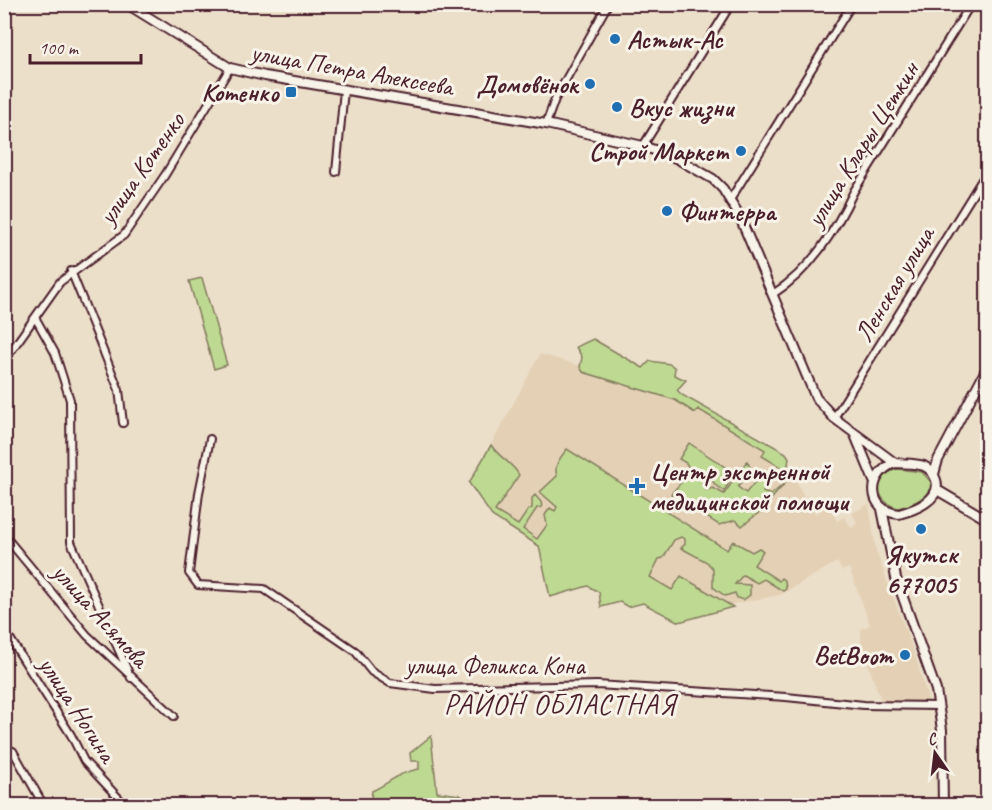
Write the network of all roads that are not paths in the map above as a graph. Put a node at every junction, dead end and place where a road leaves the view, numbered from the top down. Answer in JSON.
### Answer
{"nodes":[{"id":1,"x":127,"y":4,"type":"edge"},
{"id":2,"x":608,"y":4,"type":"edge"},
{"id":3,"x":731,"y":4,"type":"edge"},
{"id":4,"x":852,"y":4,"type":"edge"},
{"id":5,"x":971,"y":4,"type":"edge"},
{"id":6,"x":230,"y":68,"type":"junction"},
{"id":7,"x":344,"y":90,"type":"junction"},
{"id":8,"x":546,"y":124,"type":"junction"},
{"id":9,"x":643,"y":146,"type":"junction"},
{"id":10,"x":987,"y":170,"type":"edge"},
{"id":11,"x":336,"y":172,"type":"dead end"},
{"id":12,"x":730,"y":200,"type":"junction"},
{"id":13,"x":71,"y":271,"type":"junction"},
{"id":14,"x":773,"y":294,"type":"junction"},
{"id":15,"x":36,"y":319,"type":"junction"},
{"id":16,"x":4,"y":361,"type":"edge"},
{"id":17,"x":987,"y":366,"type":"edge"},
{"id":18,"x":834,"y":418,"type":"junction"},
{"id":19,"x":123,"y":423,"type":"dead end"},
{"id":20,"x":854,"y":434,"type":"junction"},
{"id":21,"x":210,"y":439,"type":"dead end"},
{"id":22,"x":938,"y":460,"type":"junction"},
{"id":23,"x":896,"y":463,"type":"junction"},
{"id":24,"x":922,"y":466,"type":"junction"},
{"id":25,"x":934,"y":474,"type":"junction"},
{"id":26,"x":874,"y":481,"type":"junction"},
{"id":27,"x":937,"y":490,"type":"junction"},
{"id":28,"x":882,"y":509,"type":"junction"},
{"id":29,"x":899,"y":514,"type":"junction"},
{"id":30,"x":987,"y":520,"type":"edge"},
{"id":31,"x":885,"y":528,"type":"junction"},
{"id":32,"x":4,"y":535,"type":"edge"},
{"id":33,"x":4,"y":628,"type":"edge"},
{"id":34,"x":131,"y":678,"type":"junction"},
{"id":35,"x":939,"y":706,"type":"junction"},
{"id":36,"x":174,"y":716,"type":"dead end"},
{"id":37,"x":4,"y":748,"type":"edge"},
{"id":38,"x":44,"y":806,"type":"edge"},
{"id":39,"x":126,"y":806,"type":"edge"},
{"id":40,"x":943,"y":806,"type":"edge"}],
"edges":[{"from":1,"to":6,"type":"street","name":"улица Петра Алексеева"},
{"from":2,"to":8,"type":"street"},
{"from":3,"to":9,"type":"street"},
{"from":4,"to":12,"type":"street"},
{"from":5,"to":14,"type":"street","name":"улица Клары Цеткин"},
{"from":6,"to":7,"type":"street","name":"улица Петра Алексеева"},
{"from":6,"to":13,"type":"street","name":"улица Котенко"},
{"from":7,"to":8,"type":"street","name":"улица Петра Алексеева"},
{"from":7,"to":11,"type":"street"},
{"from":8,"to":9,"type":"street","name":"улица Петра Алексеева"},
{"from":9,"to":12,"type":"street","name":"улица Петра Алексеева"},
{"from":10,"to":18,"type":"street","name":"Ленская улица"},
{"from":12,"to":14,"type":"street","name":"улица Петра Алексеева"},
{"from":13,"to":15,"type":"street","name":"улица Котенко"},
{"from":13,"to":19,"type":"street"},
{"from":14,"to":18,"type":"street","name":"улица Петра Алексеева"},
{"from":15,"to":16,"type":"street","name":"улица Котенко"},
{"from":15,"to":34,"type":"street"},
{"from":17,"to":22,"type":"street"},
{"from":18,"to":20,"type":"street","name":"улица Петра Алексеева"},
{"from":20,"to":23,"type":"street","name":"улица Петра Алексеева"},
{"from":20,"to":26,"type":"street","name":"улица Петра Алексеева"},
{"from":21,"to":35,"type":"street","name":"улица Феликса Кона"},
{"from":22,"to":24,"type":"street"},
{"from":22,"to":25,"type":"street"},
{"from":23,"to":24,"type":"street"},
{"from":23,"to":26,"type":"street"},
{"from":24,"to":25,"type":"street"},
{"from":25,"to":27,"type":"street"},
{"from":26,"to":28,"type":"street"},
{"from":27,"to":29,"type":"street"},
{"from":27,"to":30,"type":"street"},
{"from":28,"to":29,"type":"street"},
{"from":28,"to":31,"type":"street"},
{"from":29,"to":31,"type":"street"},
{"from":31,"to":35,"type":"street"},
{"from":32,"to":34,"type":"street","name":"улица Асямова"},
{"from":33,"to":39,"type":"street","name":"улица Ногина"},
{"from":34,"to":36,"type":"street","name":"улица Асямова"},
{"from":35,"to":40,"type":"street"},
{"from":37,"to":38,"type":"street"}]}
